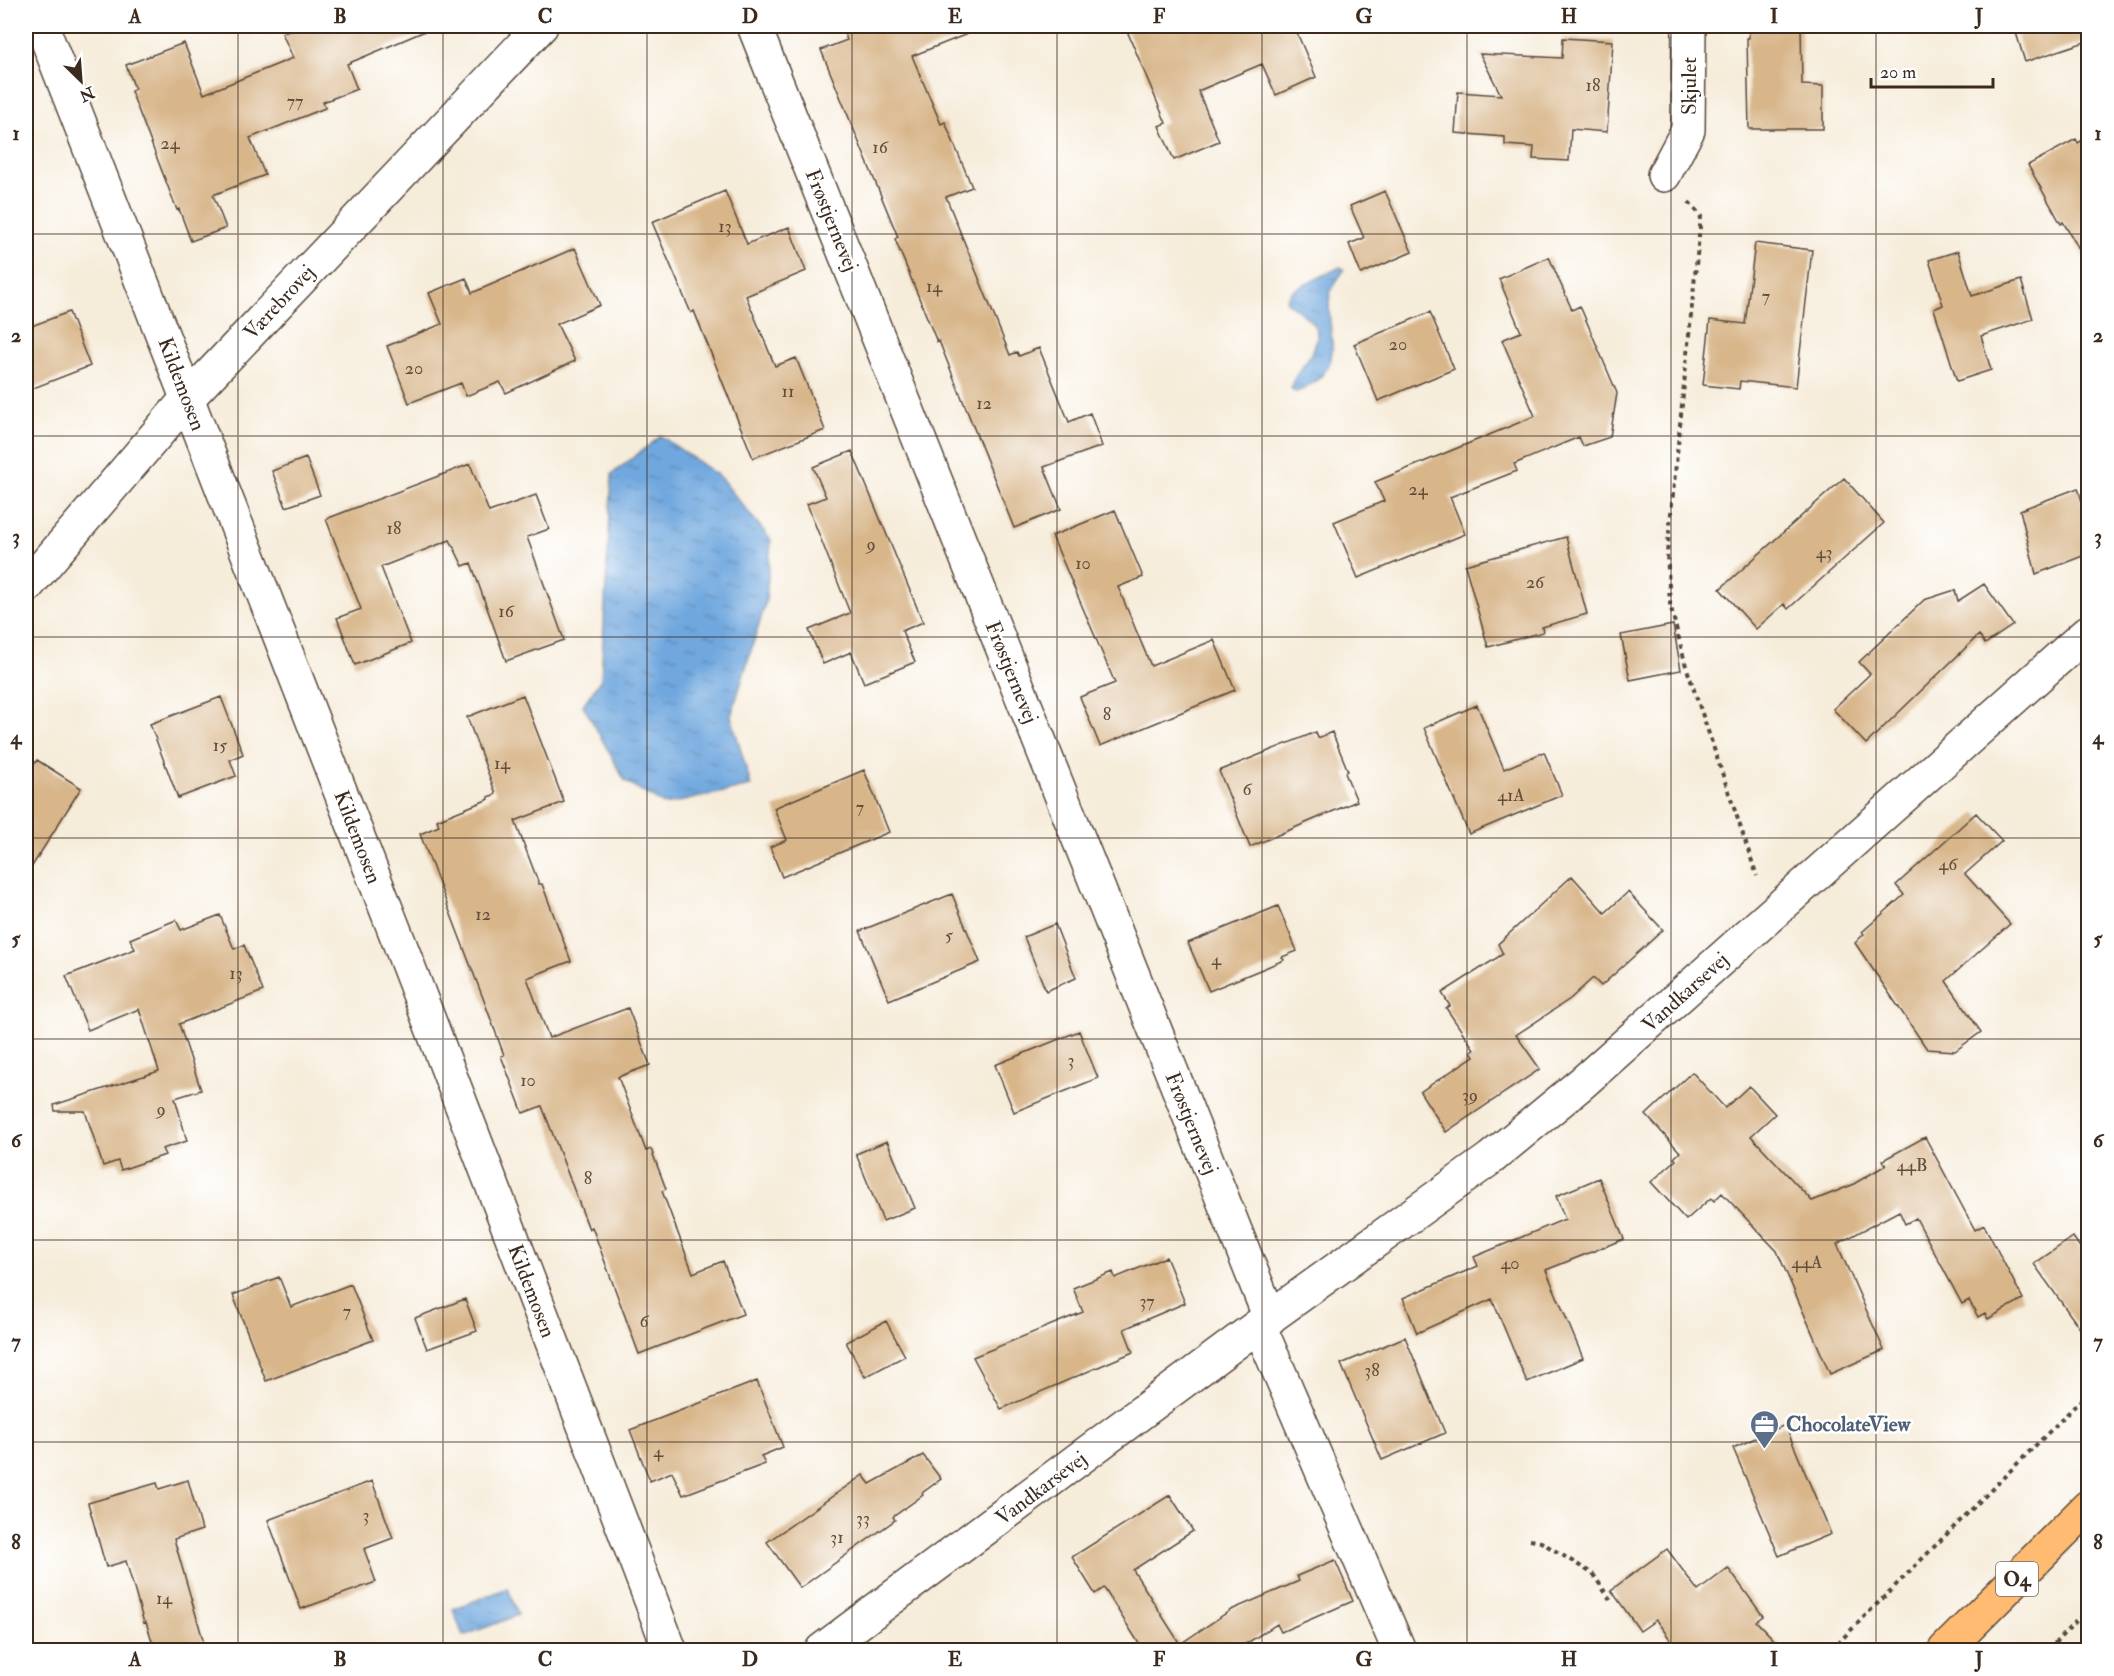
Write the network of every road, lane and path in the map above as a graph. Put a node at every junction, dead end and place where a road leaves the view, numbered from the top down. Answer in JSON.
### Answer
{"nodes":[{"id":1,"x":42,"y":26,"type":"edge"},
{"id":2,"x":541,"y":26,"type":"edge"},
{"id":3,"x":754,"y":26,"type":"edge"},
{"id":4,"x":1689,"y":26,"type":"edge"},
{"id":5,"x":1664,"y":175,"type":"joint"},
{"id":6,"x":187,"y":399,"type":"junction"},
{"id":7,"x":26,"y":586,"type":"edge"},
{"id":8,"x":2088,"y":632,"type":"edge"},
{"id":9,"x":1770,"y":915,"type":"junction"},
{"id":10,"x":1265,"y":1321,"type":"junction"},
{"id":11,"x":2088,"y":1393,"type":"edge"},
{"id":12,"x":2088,"y":1507,"type":"edge"},
{"id":13,"x":1530,"y":1540,"type":"dead end"},
{"id":14,"x":1611,"y":1601,"type":"dead end"},
{"id":15,"x":2088,"y":1610,"type":"edge"},
{"id":16,"x":670,"y":1650,"type":"edge"},
{"id":17,"x":822,"y":1650,"type":"edge"},
{"id":18,"x":1399,"y":1650,"type":"edge"},
{"id":19,"x":1831,"y":1650,"type":"edge"},
{"id":20,"x":1945,"y":1650,"type":"edge"},
{"id":21,"x":2048,"y":1650,"type":"edge"}],
"edges":[{"from":1,"to":6,"type":"street","name":"Kildemosen"},
{"from":2,"to":6,"type":"street","name":"Værebrovej"},
{"from":3,"to":10,"type":"street","name":"Frøstjernevej"},
{"from":4,"to":5,"type":"street","name":"Skjulet"},
{"from":5,"to":9,"type":"path"},
{"from":6,"to":7,"type":"street","name":"Værebrovej"},
{"from":6,"to":16,"type":"street","name":"Kildemosen"},
{"from":8,"to":9,"type":"street","name":"Vandkarsevej"},
{"from":9,"to":10,"type":"street","name":"Vandkarsevej"},
{"from":10,"to":17,"type":"street","name":"Vandkarsevej"},
{"from":10,"to":18,"type":"street"},
{"from":11,"to":19,"type":"path"},
{"from":12,"to":20,"type":"main road","number":"O4"},
{"from":13,"to":14,"type":"path"},
{"from":15,"to":21,"type":"path"}]}
